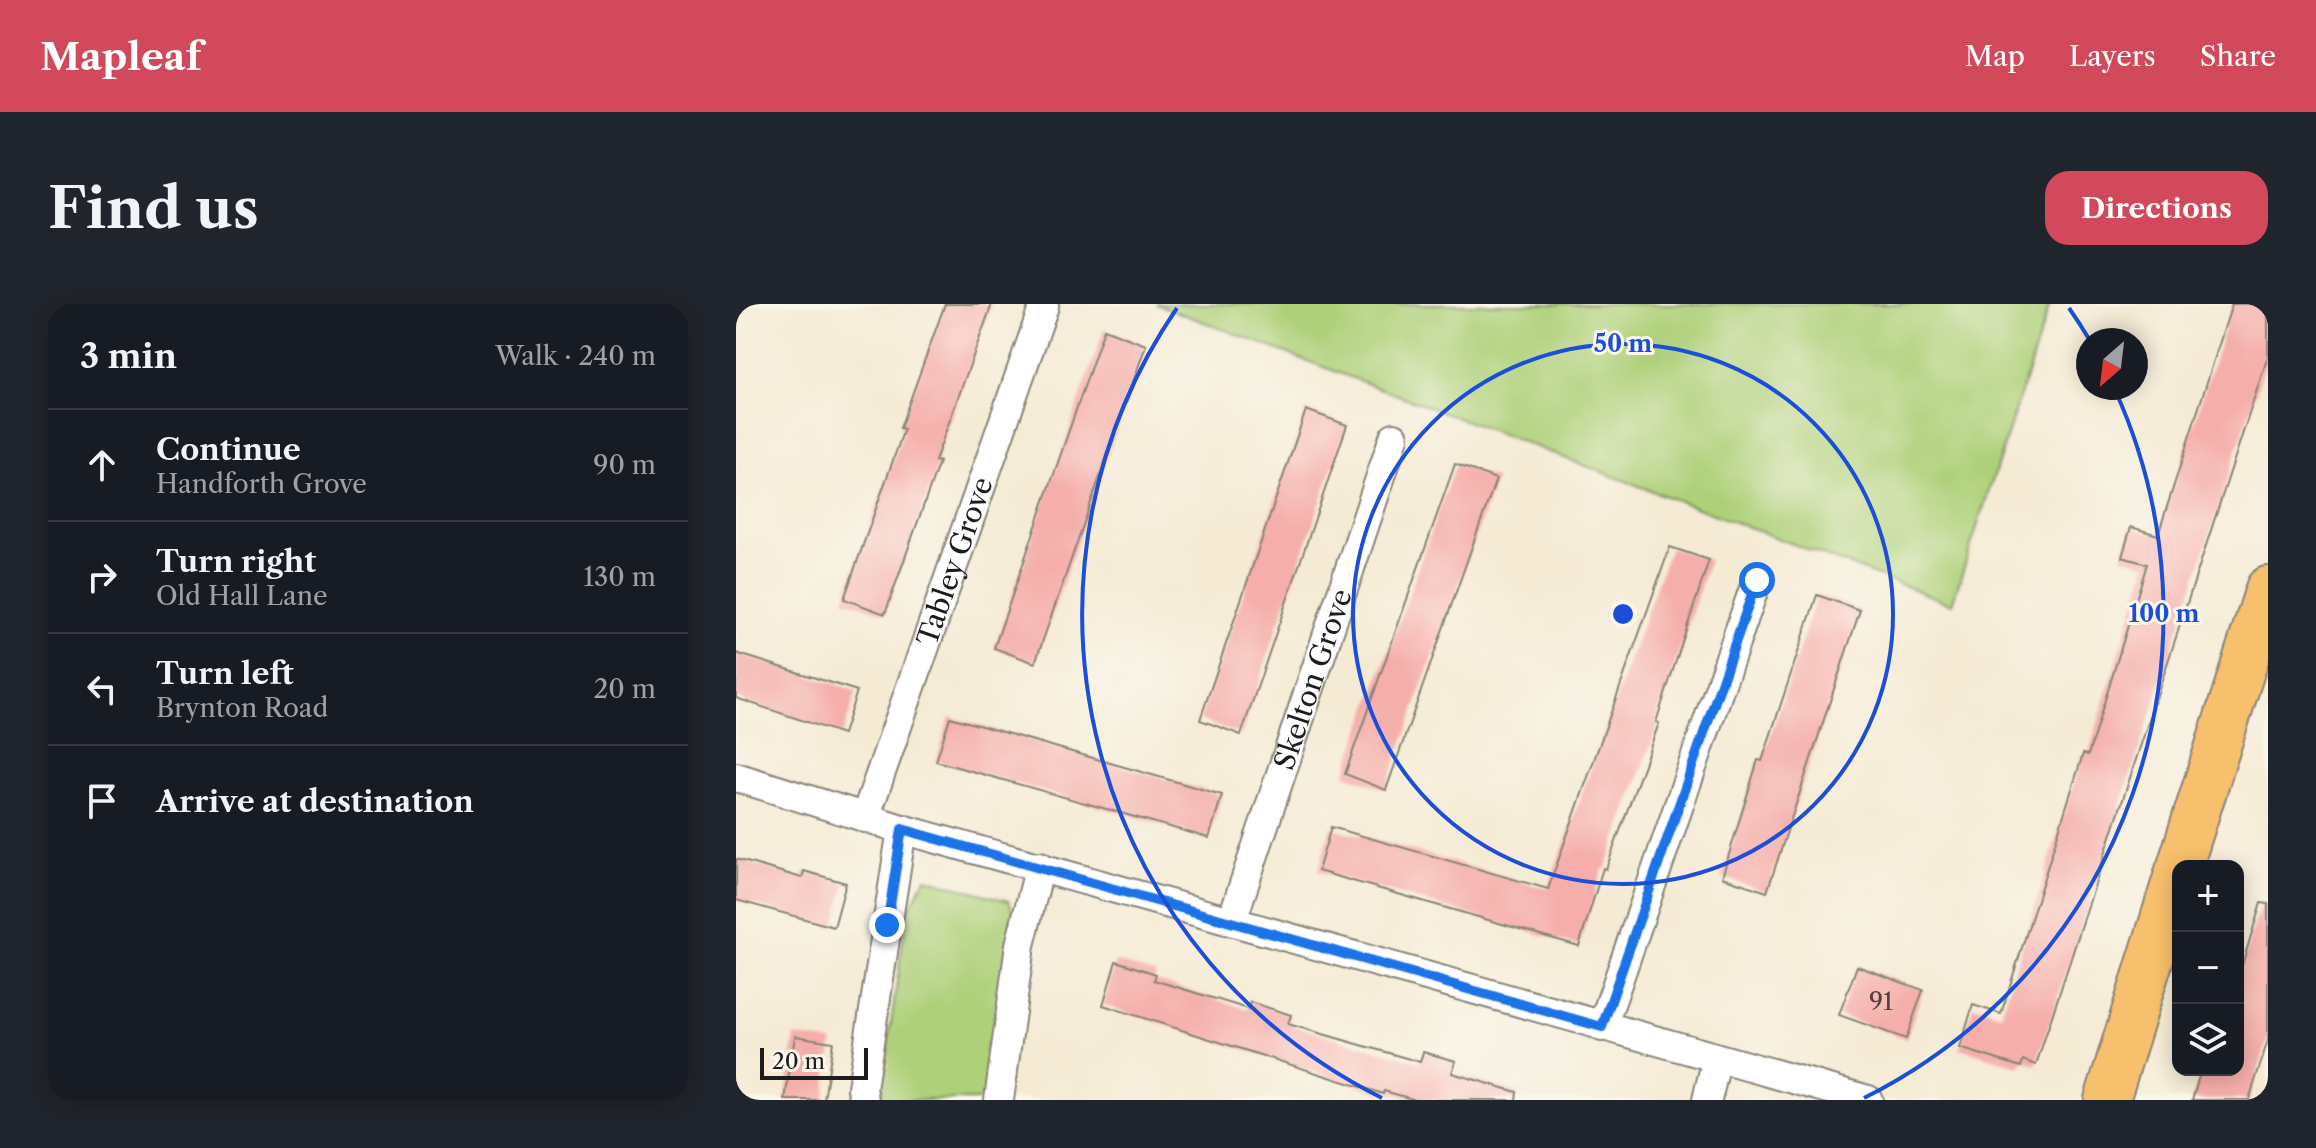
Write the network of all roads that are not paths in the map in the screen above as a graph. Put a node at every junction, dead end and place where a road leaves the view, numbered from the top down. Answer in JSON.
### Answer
{"nodes":[{"id":1,"x":1044,"y":306,"type":"dead end"},
{"id":2,"x":1394,"y":437,"type":"dead end"},
{"id":3,"x":1757,"y":580,"type":"dead end"},
{"id":4,"x":2268,"y":589,"type":"edge"},
{"id":5,"x":736,"y":777,"type":"edge"},
{"id":6,"x":865,"y":818,"type":"junction"},
{"id":7,"x":902,"y":829,"type":"junction"},
{"id":8,"x":2182,"y":860,"type":"edge"},
{"id":9,"x":1040,"y":866,"type":"junction"},
{"id":10,"x":2172,"y":891,"type":"edge"},
{"id":11,"x":1232,"y":920,"type":"junction"},
{"id":12,"x":1602,"y":1027,"type":"junction"},
{"id":13,"x":1717,"y":1058,"type":"junction"},
{"id":14,"x":864,"y":1100,"type":"edge"},
{"id":15,"x":999,"y":1100,"type":"edge"},
{"id":16,"x":1707,"y":1100,"type":"edge"},
{"id":17,"x":1868,"y":1100,"type":"edge"},
{"id":18,"x":2107,"y":1100,"type":"edge"}],
"edges":[{"from":1,"to":6,"type":"street","name":"Tabley Grove"},
{"from":2,"to":11,"type":"street","name":"Skelton Grove"},
{"from":3,"to":12,"type":"street"},
{"from":4,"to":8,"type":"highway"},
{"from":5,"to":6,"type":"street"},
{"from":6,"to":7,"type":"street"},
{"from":7,"to":9,"type":"street"},
{"from":7,"to":14,"type":"street"},
{"from":9,"to":11,"type":"street"},
{"from":9,"to":15,"type":"street"},
{"from":10,"to":18,"type":"highway"},
{"from":11,"to":12,"type":"street"},
{"from":12,"to":13,"type":"street"},
{"from":13,"to":16,"type":"street"},
{"from":13,"to":17,"type":"street"}]}
